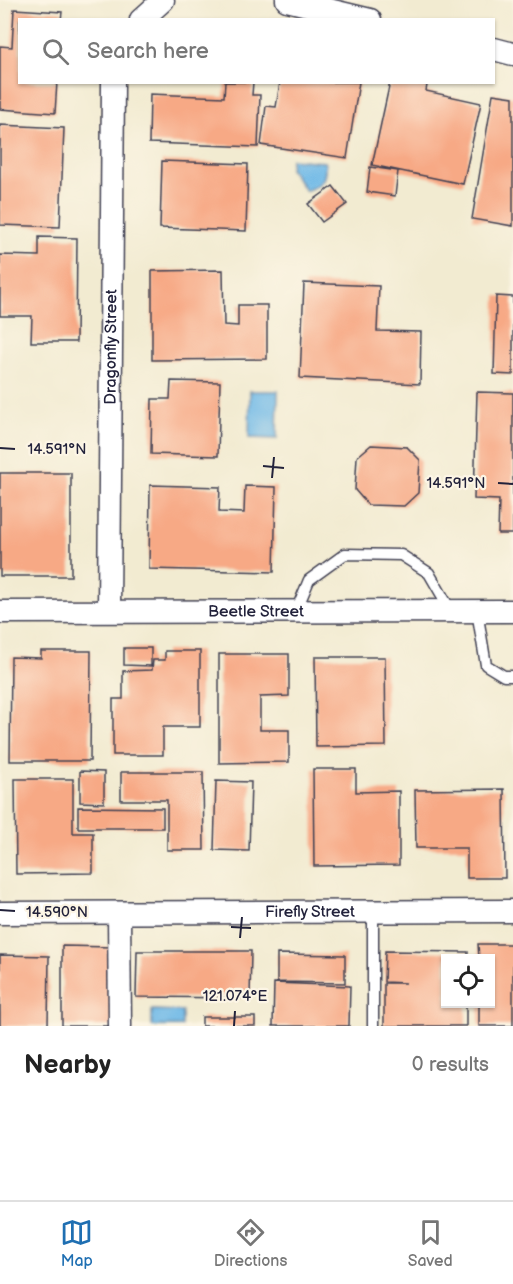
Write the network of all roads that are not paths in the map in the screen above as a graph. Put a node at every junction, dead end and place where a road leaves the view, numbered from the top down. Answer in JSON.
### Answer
{"nodes":[{"id":1,"x":163,"y":0,"type":"edge"},
{"id":2,"x":287,"y":0,"type":"edge"},
{"id":3,"x":143,"y":18,"type":"edge"},
{"id":4,"x":362,"y":18,"type":"edge"},
{"id":5,"x":495,"y":49,"type":"edge"},
{"id":6,"x":513,"y":54,"type":"edge"},
{"id":7,"x":114,"y":84,"type":"edge"},
{"id":8,"x":109,"y":611,"type":"junction"},
{"id":9,"x":296,"y":611,"type":"junction"},
{"id":10,"x":451,"y":611,"type":"junction"},
{"id":11,"x":477,"y":611,"type":"junction"},
{"id":12,"x":513,"y":611,"type":"edge"},
{"id":13,"x":0,"y":612,"type":"edge"},
{"id":14,"x":513,"y":676,"type":"edge"},
{"id":15,"x":513,"y":911,"type":"edge"},
{"id":16,"x":373,"y":912,"type":"junction"},
{"id":17,"x":0,"y":913,"type":"edge"},
{"id":18,"x":119,"y":913,"type":"junction"},
{"id":19,"x":120,"y":1026,"type":"edge"},
{"id":20,"x":373,"y":1026,"type":"edge"}],
"edges":[{"from":1,"to":3,"type":"street"},
{"from":2,"to":4,"type":"street"},
{"from":5,"to":6,"type":"street"},
{"from":7,"to":8,"type":"street","name":"Dragonfly Street"},
{"from":8,"to":9,"type":"street","name":"Beetle Street"},
{"from":8,"to":13,"type":"street","name":"Beetle Street"},
{"from":9,"to":10,"type":"street","name":"Beetle Street"},
{"from":9,"to":10,"type":"lane"},
{"from":10,"to":11,"type":"street","name":"Beetle Street"},
{"from":11,"to":12,"type":"street","name":"Beetle Street"},
{"from":11,"to":14,"type":"lane"},
{"from":15,"to":16,"type":"street","name":"Firefly Street"},
{"from":16,"to":18,"type":"street","name":"Firefly Street"},
{"from":16,"to":20,"type":"lane"},
{"from":17,"to":18,"type":"street","name":"Firefly Street"},
{"from":18,"to":19,"type":"street"}]}
